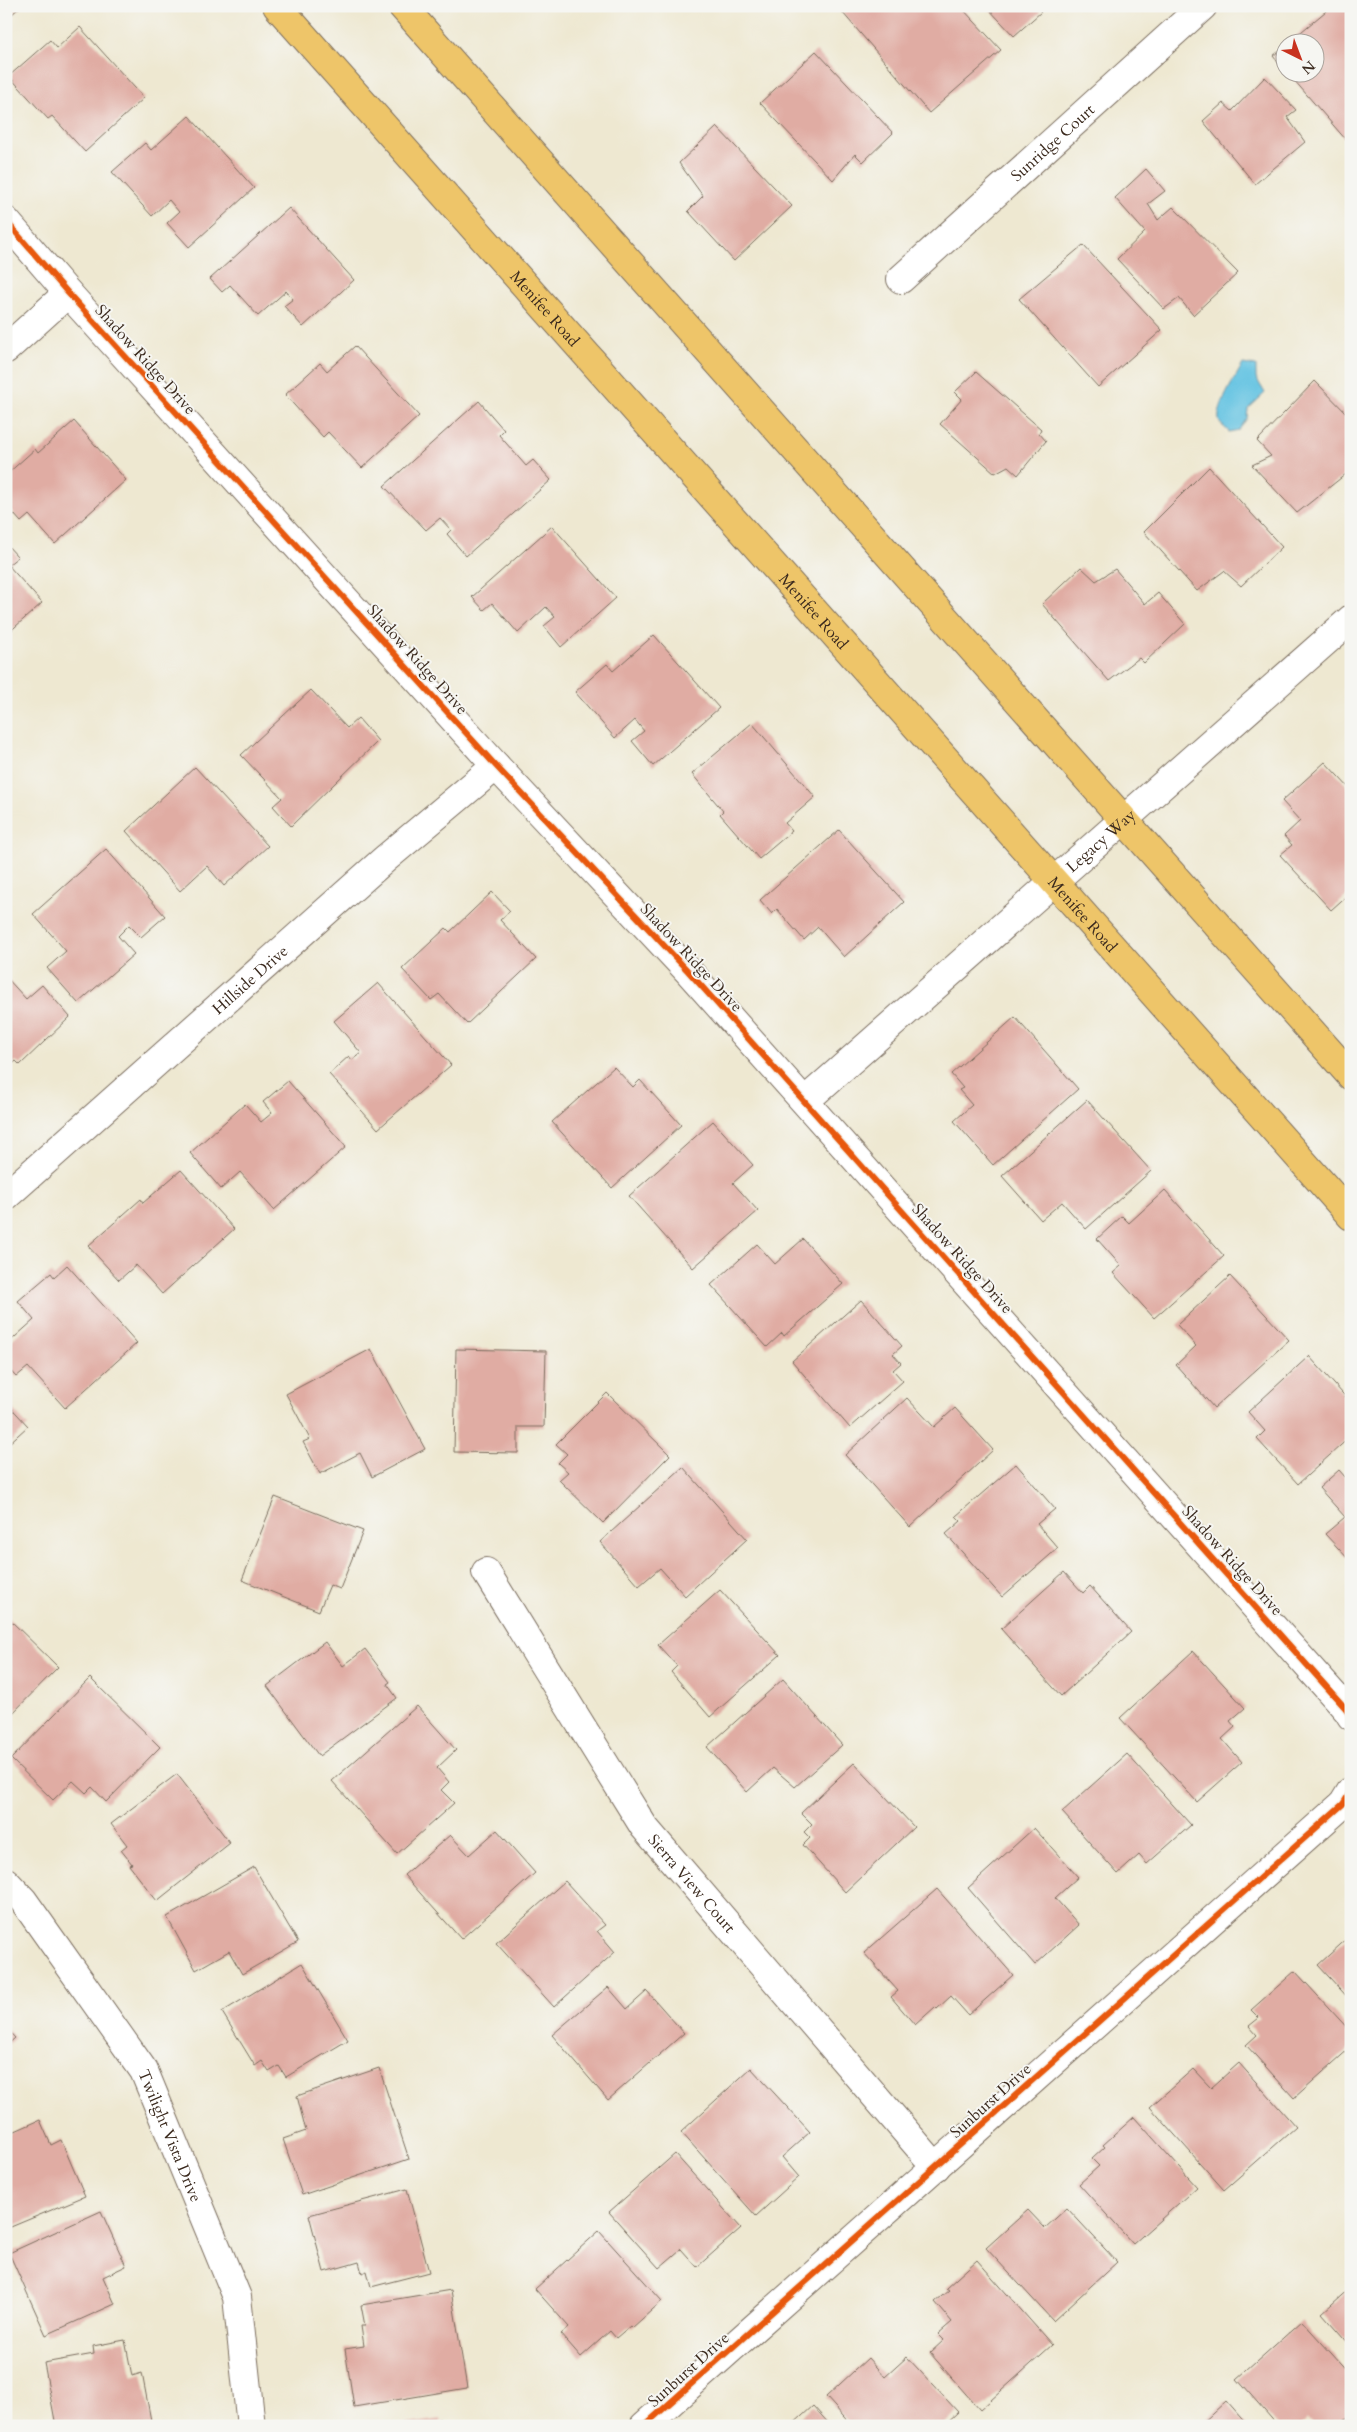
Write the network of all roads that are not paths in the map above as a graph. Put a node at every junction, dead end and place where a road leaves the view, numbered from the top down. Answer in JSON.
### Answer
{"nodes":[{"id":1,"x":277,"y":6,"type":"edge"},
{"id":2,"x":402,"y":6,"type":"edge"},
{"id":3,"x":1203,"y":6,"type":"edge"},
{"id":4,"x":6,"y":222,"type":"edge"},
{"id":5,"x":901,"y":279,"type":"dead end"},
{"id":6,"x":68,"y":293,"type":"junction"},
{"id":7,"x":6,"y":349,"type":"edge"},
{"id":8,"x":1351,"y":619,"type":"edge"},
{"id":9,"x":496,"y":766,"type":"junction"},
{"id":10,"x":1123,"y":819,"type":"junction"},
{"id":11,"x":1053,"y":881,"type":"junction"},
{"id":12,"x":1351,"y":1076,"type":"edge"},
{"id":13,"x":805,"y":1101,"type":"junction"},
{"id":14,"x":6,"y":1196,"type":"edge"},
{"id":15,"x":1351,"y":1216,"type":"edge"},
{"id":16,"x":486,"y":1572,"type":"dead end"},
{"id":17,"x":1351,"y":1716,"type":"edge"},
{"id":18,"x":1351,"y":1791,"type":"edge"},
{"id":19,"x":6,"y":1882,"type":"edge"},
{"id":20,"x":936,"y":2168,"type":"junction"},
{"id":21,"x":251,"y":2426,"type":"edge"},
{"id":22,"x":644,"y":2426,"type":"edge"}],
"edges":[{"from":1,"to":11,"type":"main road","name":"Menifee Road"},
{"from":2,"to":10,"type":"main road"},
{"from":3,"to":5,"type":"street","name":"Sunridge Court"},
{"from":4,"to":6,"type":"street","name":"Shadow Ridge Drive"},
{"from":6,"to":7,"type":"street"},
{"from":6,"to":9,"type":"street","name":"Shadow Ridge Drive"},
{"from":8,"to":10,"type":"street","name":"Legacy Way"},
{"from":9,"to":13,"type":"street","name":"Shadow Ridge Drive"},
{"from":9,"to":14,"type":"street","name":"Hillside Drive"},
{"from":10,"to":11,"type":"street","name":"Legacy Way"},
{"from":10,"to":12,"type":"main road"},
{"from":11,"to":13,"type":"street","name":"Legacy Way"},
{"from":11,"to":15,"type":"main road","name":"Menifee Road"},
{"from":13,"to":17,"type":"street","name":"Shadow Ridge Drive"},
{"from":16,"to":20,"type":"street","name":"Sierra View Court"},
{"from":18,"to":20,"type":"street","name":"Sunburst Drive"},
{"from":19,"to":21,"type":"street","name":"Twilight Vista Drive"},
{"from":20,"to":22,"type":"street","name":"Sunburst Drive"}]}
